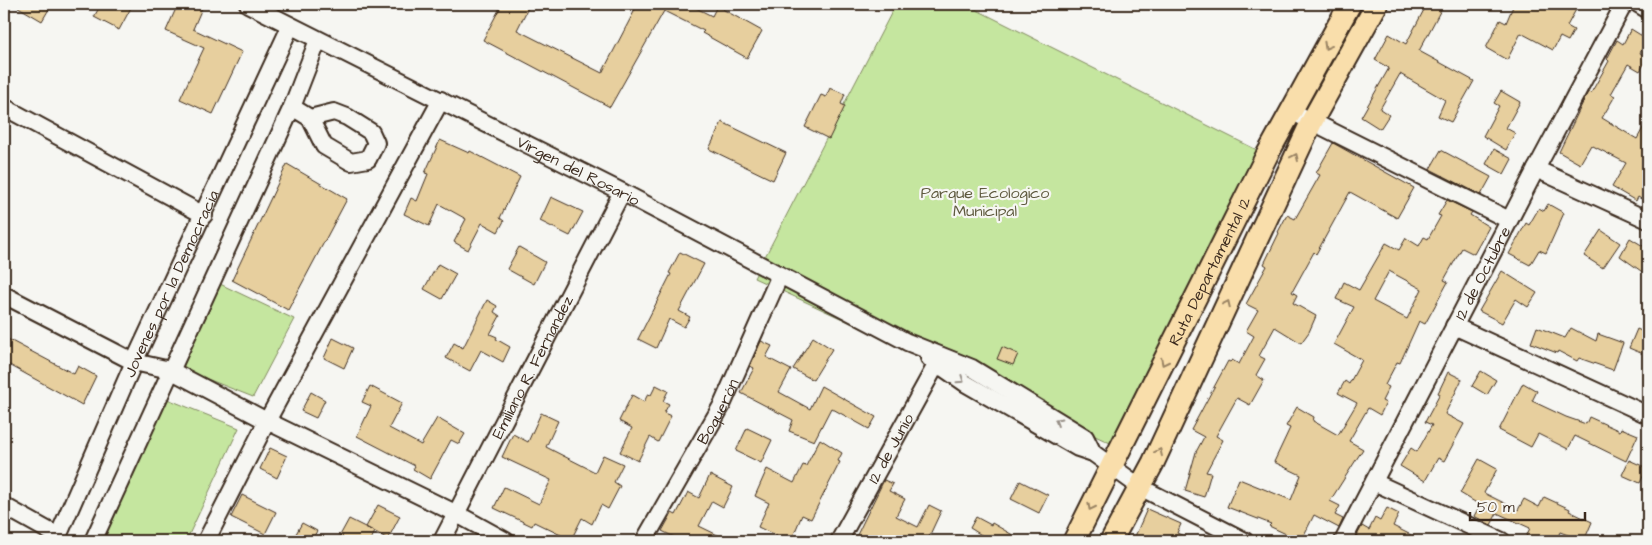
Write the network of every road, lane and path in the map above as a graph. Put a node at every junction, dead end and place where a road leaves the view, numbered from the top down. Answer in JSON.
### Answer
{"nodes":[{"id":1,"x":248,"y":4,"type":"edge"},
{"id":2,"x":1350,"y":4,"type":"edge"},
{"id":3,"x":1377,"y":4,"type":"edge"},
{"id":4,"x":1624,"y":4,"type":"edge"},
{"id":5,"x":1638,"y":4,"type":"edge"},
{"id":6,"x":1648,"y":10,"type":"edge"},
{"id":7,"x":290,"y":26,"type":"junction"},
{"id":8,"x":318,"y":40,"type":"junction"},
{"id":9,"x":441,"y":100,"type":"junction"},
{"id":10,"x":292,"y":106,"type":"junction"},
{"id":11,"x":4,"y":107,"type":"edge"},
{"id":12,"x":1291,"y":111,"type":"junction"},
{"id":13,"x":310,"y":118,"type":"dead end"},
{"id":14,"x":1312,"y":121,"type":"junction"},
{"id":15,"x":1536,"y":168,"type":"junction"},
{"id":16,"x":622,"y":192,"type":"junction"},
{"id":17,"x":204,"y":215,"type":"junction"},
{"id":18,"x":1509,"y":220,"type":"junction"},
{"id":19,"x":1648,"y":220,"type":"edge"},
{"id":20,"x":780,"y":276,"type":"junction"},
{"id":21,"x":4,"y":295,"type":"edge"},
{"id":22,"x":1454,"y":326,"type":"junction"},
{"id":23,"x":939,"y":359,"type":"junction"},
{"id":24,"x":134,"y":362,"type":"junction"},
{"id":25,"x":170,"y":370,"type":"junction"},
{"id":26,"x":1648,"y":415,"type":"edge"},
{"id":27,"x":267,"y":421,"type":"junction"},
{"id":28,"x":1112,"y":467,"type":"junction"},
{"id":29,"x":1374,"y":482,"type":"junction"},
{"id":30,"x":1140,"y":487,"type":"junction"},
{"id":31,"x":4,"y":506,"type":"edge"},
{"id":32,"x":456,"y":514,"type":"junction"},
{"id":33,"x":57,"y":539,"type":"edge"},
{"id":34,"x":93,"y":541,"type":"edge"},
{"id":35,"x":206,"y":541,"type":"edge"},
{"id":36,"x":442,"y":541,"type":"edge"},
{"id":37,"x":506,"y":541,"type":"edge"},
{"id":38,"x":644,"y":541,"type":"edge"},
{"id":39,"x":840,"y":541,"type":"edge"},
{"id":40,"x":1074,"y":541,"type":"edge"},
{"id":41,"x":1111,"y":541,"type":"edge"},
{"id":42,"x":1245,"y":541,"type":"edge"},
{"id":43,"x":1343,"y":541,"type":"edge"},
{"id":44,"x":1502,"y":541,"type":"edge"}],
"edges":[{"from":1,"to":7,"type":"street","name":"Virgen del Rosario"},
{"from":2,"to":12,"type":"main road","name":"Ruta Departamental 12","one_way":true},
{"from":3,"to":14,"type":"main road","name":"Ruta Departamental 12"},
{"from":4,"to":15,"type":"street","name":"12 de Octubre"},
{"from":5,"to":6,"type":"street"},
{"from":7,"to":8,"type":"street","name":"Virgen del Rosario"},
{"from":7,"to":17,"type":"street","name":"Jovenes por la Democracia"},
{"from":8,"to":9,"type":"street","name":"Virgen del Rosario"},
{"from":8,"to":10,"type":"street"},
{"from":9,"to":16,"type":"street","name":"Virgen del Rosario"},
{"from":9,"to":27,"type":"street"},
{"from":10,"to":13,"type":"street"},
{"from":10,"to":25,"type":"street"},
{"from":11,"to":17,"type":"street"},
{"from":12,"to":14,"type":"street"},
{"from":12,"to":28,"type":"main road","name":"Ruta Departamental 12","one_way":true},
{"from":14,"to":18,"type":"street"},
{"from":30,"to":14,"type":"main road","name":"Ruta Departamental 12","one_way":true},
{"from":15,"to":18,"type":"street","name":"12 de Octubre"},
{"from":15,"to":19,"type":"street"},
{"from":16,"to":20,"type":"street","name":"Virgen del Rosario"},
{"from":16,"to":32,"type":"street","name":"Emiliano R. Fernandez"},
{"from":17,"to":24,"type":"street","name":"Jovenes por la Democracia"},
{"from":18,"to":22,"type":"street","name":"12 de Octubre"},
{"from":20,"to":23,"type":"street","name":"Virgen del Rosario"},
{"from":20,"to":38,"type":"street","name":"Boquerón"},
{"from":21,"to":24,"type":"street"},
{"from":22,"to":26,"type":"street"},
{"from":22,"to":29,"type":"street","name":"12 de Octubre"},
{"from":23,"to":28,"type":"street","name":"Virgen del Rosario"},
{"from":23,"to":39,"type":"street","name":"12 de Junio"},
{"from":24,"to":25,"type":"street"},
{"from":24,"to":33,"type":"street","name":"Jovenes por la Democracia"},
{"from":25,"to":27,"type":"street"},
{"from":25,"to":34,"type":"street"},
{"from":27,"to":32,"type":"street"},
{"from":27,"to":35,"type":"street"},
{"from":28,"to":30,"type":"street","name":"Virgen del Rosario"},
{"from":28,"to":40,"type":"main road","name":"Ruta Departamental 12","one_way":true},
{"from":29,"to":43,"type":"street","name":"12 de Octubre"},
{"from":29,"to":44,"type":"street"},
{"from":30,"to":41,"type":"main road","name":"Ruta Departamental 12"},
{"from":30,"to":42,"type":"street","name":"Virgen del Rosario"},
{"from":31,"to":33,"type":"street"},
{"from":32,"to":36,"type":"street","name":"Emiliano R. Fernandez"},
{"from":32,"to":37,"type":"street"}]}
